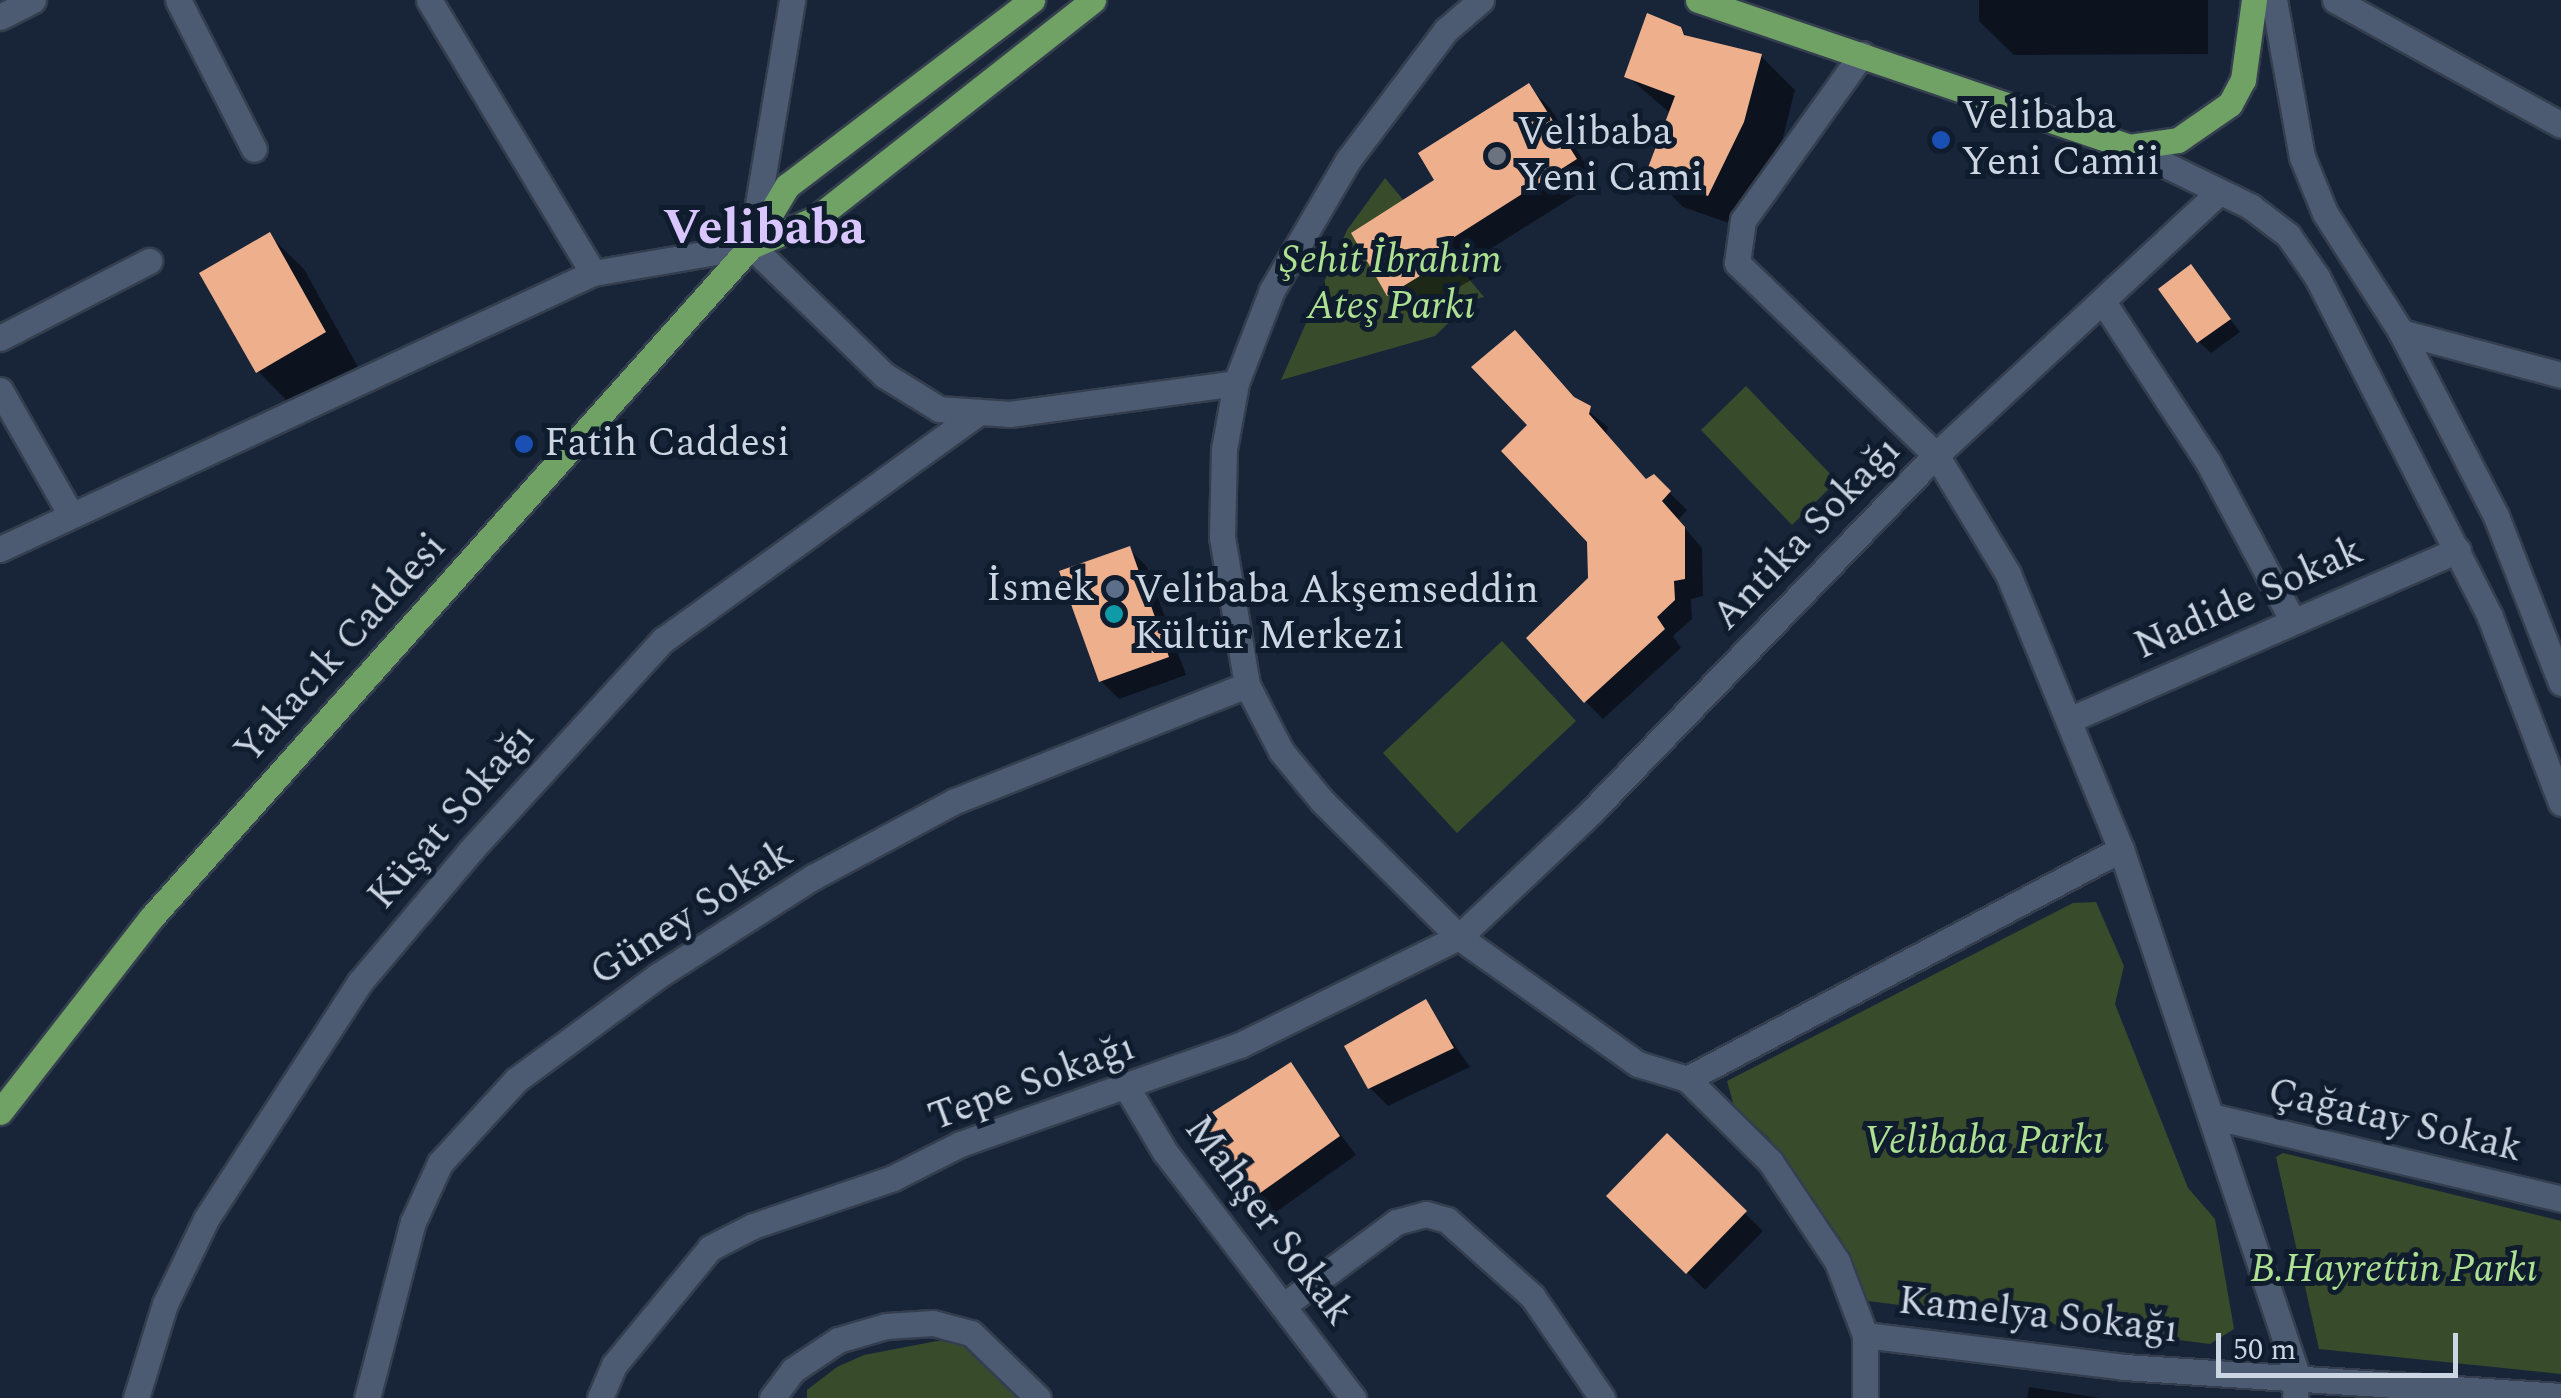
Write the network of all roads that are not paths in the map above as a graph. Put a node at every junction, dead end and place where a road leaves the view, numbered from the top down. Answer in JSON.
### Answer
{"nodes":[{"id":1,"x":33,"y":0,"type":"edge"},
{"id":2,"x":178,"y":0,"type":"edge"},
{"id":3,"x":429,"y":0,"type":"edge"},
{"id":4,"x":792,"y":0,"type":"edge"},
{"id":5,"x":1032,"y":0,"type":"edge"},
{"id":6,"x":1093,"y":0,"type":"edge"},
{"id":7,"x":1481,"y":0,"type":"edge"},
{"id":8,"x":1698,"y":0,"type":"edge"},
{"id":9,"x":2254,"y":0,"type":"edge"},
{"id":10,"x":2274,"y":0,"type":"edge"},
{"id":11,"x":2335,"y":0,"type":"edge"},
{"id":12,"x":0,"y":17,"type":"edge"},
{"id":13,"x":1862,"y":54,"type":"junction"},
{"id":14,"x":2561,"y":125,"type":"edge"},
{"id":15,"x":2130,"y":148,"type":"junction"},
{"id":16,"x":254,"y":149,"type":"dead end"},
{"id":17,"x":2220,"y":192,"type":"junction"},
{"id":18,"x":752,"y":246,"type":"junction"},
{"id":19,"x":149,"y":262,"type":"dead end"},
{"id":20,"x":593,"y":273,"type":"junction"},
{"id":21,"x":2104,"y":302,"type":"junction"},
{"id":22,"x":2401,"y":332,"type":"junction"},
{"id":23,"x":0,"y":338,"type":"edge"},
{"id":24,"x":2561,"y":375,"type":"edge"},
{"id":25,"x":1236,"y":383,"type":"junction"},
{"id":26,"x":0,"y":390,"type":"edge"},
{"id":27,"x":979,"y":412,"type":"junction"},
{"id":28,"x":1936,"y":454,"type":"junction"},
{"id":29,"x":71,"y":514,"type":"junction"},
{"id":30,"x":0,"y":548,"type":"edge"},
{"id":31,"x":2458,"y":550,"type":"junction"},
{"id":32,"x":2292,"y":620,"type":"junction"},
{"id":33,"x":2561,"y":684,"type":"edge"},
{"id":34,"x":1247,"y":685,"type":"junction"},
{"id":35,"x":2071,"y":718,"type":"junction"},
{"id":36,"x":2561,"y":803,"type":"edge"},
{"id":37,"x":2120,"y":850,"type":"junction"},
{"id":38,"x":1459,"y":937,"type":"junction"},
{"id":39,"x":1687,"y":1078,"type":"junction"},
{"id":40,"x":1126,"y":1088,"type":"junction"},
{"id":41,"x":0,"y":1112,"type":"edge"},
{"id":42,"x":2211,"y":1116,"type":"junction"},
{"id":43,"x":2561,"y":1199,"type":"edge"},
{"id":44,"x":1283,"y":1306,"type":"junction"},
{"id":45,"x":1866,"y":1336,"type":"junction"},
{"id":46,"x":2296,"y":1386,"type":"edge"},
{"id":47,"x":2561,"y":1396,"type":"edge"},
{"id":48,"x":136,"y":1398,"type":"edge"},
{"id":49,"x":367,"y":1398,"type":"edge"},
{"id":50,"x":600,"y":1398,"type":"edge"},
{"id":51,"x":772,"y":1398,"type":"edge"},
{"id":52,"x":1038,"y":1398,"type":"edge"},
{"id":53,"x":1353,"y":1398,"type":"edge"},
{"id":54,"x":1602,"y":1398,"type":"edge"},
{"id":55,"x":1864,"y":1398,"type":"edge"}],
"edges":[{"from":1,"to":12,"type":"street"},
{"from":2,"to":16,"type":"street"},
{"from":3,"to":20,"type":"street"},
{"from":4,"to":18,"type":"street"},
{"from":5,"to":18,"type":"main road","name":"Yakacık Caddesi"},
{"from":6,"to":18,"type":"main road","name":"Yakacık Caddesi"},
{"from":7,"to":25,"type":"street"},
{"from":8,"to":13,"type":"main road"},
{"from":9,"to":15,"type":"main road"},
{"from":10,"to":22,"type":"street"},
{"from":11,"to":14,"type":"street"},
{"from":13,"to":15,"type":"main road"},
{"from":13,"to":28,"type":"street"},
{"from":15,"to":17,"type":"street"},
{"from":17,"to":21,"type":"street","name":"Antika Sokağı"},
{"from":17,"to":31,"type":"street"},
{"from":18,"to":20,"type":"street"},
{"from":18,"to":27,"type":"street"},
{"from":18,"to":41,"type":"main road","name":"Yakacık Caddesi"},
{"from":19,"to":23,"type":"street"},
{"from":20,"to":29,"type":"street"},
{"from":21,"to":28,"type":"street","name":"Antika Sokağı"},
{"from":21,"to":32,"type":"street"},
{"from":22,"to":24,"type":"street"},
{"from":22,"to":33,"type":"street"},
{"from":25,"to":27,"type":"street"},
{"from":25,"to":34,"type":"street"},
{"from":26,"to":29,"type":"street"},
{"from":27,"to":48,"type":"street","name":"Küşat Sokağı"},
{"from":28,"to":35,"type":"street"},
{"from":28,"to":38,"type":"street","name":"Antika Sokağı"},
{"from":29,"to":30,"type":"street"},
{"from":31,"to":32,"type":"street","name":"Nadide Sokak"},
{"from":31,"to":36,"type":"street"},
{"from":32,"to":35,"type":"street","name":"Nadide Sokak"},
{"from":34,"to":38,"type":"street"},
{"from":34,"to":49,"type":"street","name":"Güney Sokak"},
{"from":35,"to":37,"type":"street"},
{"from":37,"to":39,"type":"street"},
{"from":37,"to":42,"type":"street"},
{"from":38,"to":39,"type":"street"},
{"from":38,"to":40,"type":"street","name":"Tepe Sokağı"},
{"from":39,"to":45,"type":"street"},
{"from":40,"to":44,"type":"street","name":"Mahşer Sokak"},
{"from":40,"to":50,"type":"street","name":"Tepe Sokağı"},
{"from":42,"to":43,"type":"street","name":"Çağatay Sokak"},
{"from":42,"to":46,"type":"street"},
{"from":44,"to":53,"type":"street","name":"Mahşer Sokak"},
{"from":44,"to":54,"type":"street"},
{"from":45,"to":46,"type":"street","name":"Kamelya Sokağı"},
{"from":45,"to":55,"type":"street"},
{"from":46,"to":47,"type":"street","name":"Kamelya Sokağı"},
{"from":51,"to":52,"type":"street"}]}
